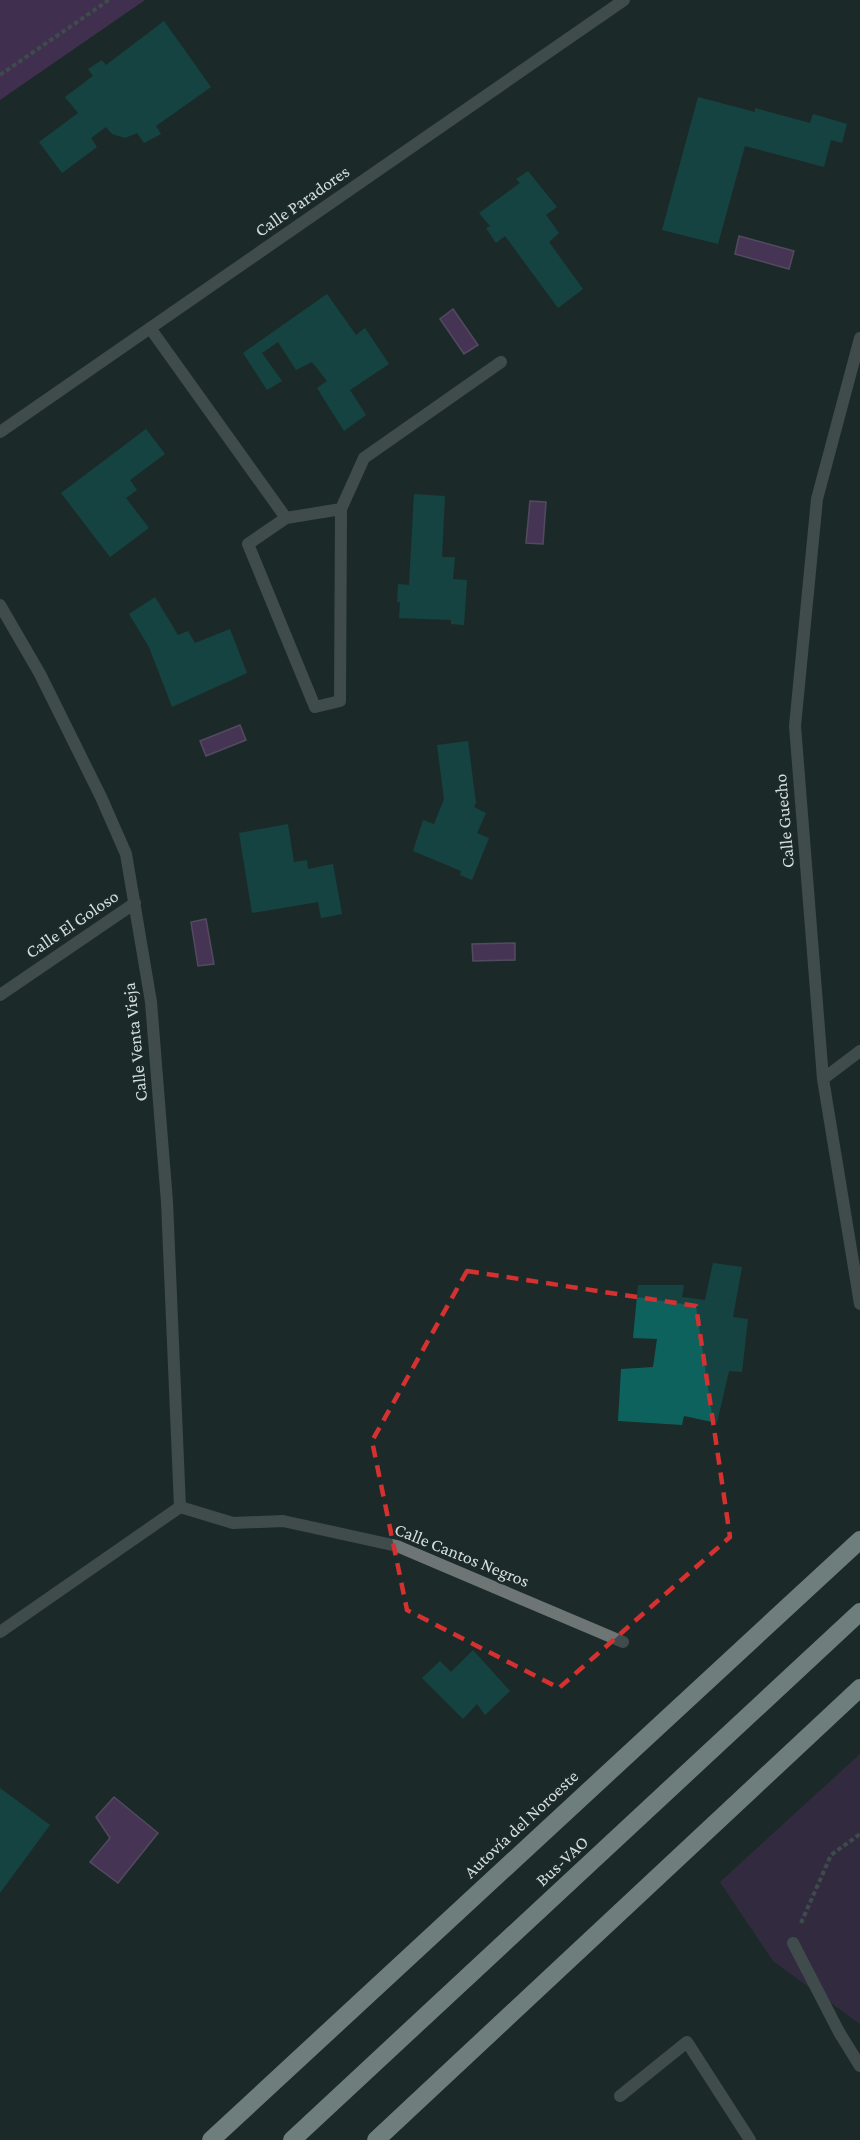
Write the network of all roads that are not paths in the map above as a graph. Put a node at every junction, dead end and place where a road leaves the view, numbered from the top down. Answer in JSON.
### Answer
{"nodes":[{"id":1,"x":624,"y":0,"type":"edge"},
{"id":2,"x":150,"y":328,"type":"junction"},
{"id":3,"x":860,"y":338,"type":"edge"},
{"id":4,"x":501,"y":362,"type":"dead end"},
{"id":5,"x":0,"y":432,"type":"edge"},
{"id":6,"x":341,"y":509,"type":"junction"},
{"id":7,"x":286,"y":518,"type":"junction"},
{"id":8,"x":0,"y":605,"type":"edge"},
{"id":9,"x":135,"y":903,"type":"junction"},
{"id":10,"x":0,"y":995,"type":"edge"},
{"id":11,"x":860,"y":1052,"type":"edge"},
{"id":12,"x":823,"y":1079,"type":"junction"},
{"id":13,"x":860,"y":1304,"type":"edge"},
{"id":14,"x":180,"y":1507,"type":"junction"},
{"id":15,"x":860,"y":1540,"type":"edge"},
{"id":16,"x":860,"y":1612,"type":"edge"},
{"id":17,"x":0,"y":1632,"type":"edge"},
{"id":18,"x":623,"y":1642,"type":"dead end"},
{"id":19,"x":860,"y":1688,"type":"edge"},
{"id":20,"x":793,"y":1943,"type":"road end"},
{"id":21,"x":860,"y":2066,"type":"edge"},
{"id":22,"x":620,"y":2096,"type":"dead end"},
{"id":23,"x":211,"y":2140,"type":"edge"},
{"id":24,"x":292,"y":2140,"type":"edge"},
{"id":25,"x":376,"y":2140,"type":"edge"},
{"id":26,"x":750,"y":2140,"type":"edge"}],
"edges":[{"from":1,"to":2,"type":"street","name":"Calle Paradores"},
{"from":2,"to":5,"type":"street","name":"Calle Paradores"},
{"from":2,"to":7,"type":"street"},
{"from":3,"to":12,"type":"street","name":"Calle Guecho"},
{"from":4,"to":6,"type":"street"},
{"from":6,"to":7,"type":"street"},
{"from":6,"to":7,"type":"street"},
{"from":8,"to":9,"type":"street","name":"Calle Venta Vieja"},
{"from":9,"to":10,"type":"street","name":"Calle El Goloso"},
{"from":9,"to":14,"type":"street","name":"Calle Venta Vieja"},
{"from":11,"to":12,"type":"street"},
{"from":12,"to":13,"type":"street","name":"Calle Guecho"},
{"from":14,"to":17,"type":"street"},
{"from":14,"to":18,"type":"street","name":"Calle Cantos Negros"},
{"from":15,"to":23,"type":"highway","name":"Autovía del Noroeste"},
{"from":16,"to":24,"type":"highway","name":"Bus-VAO"},
{"from":19,"to":25,"type":"highway"},
{"from":20,"to":21,"type":"street"},
{"from":22,"to":26,"type":"street"}]}
